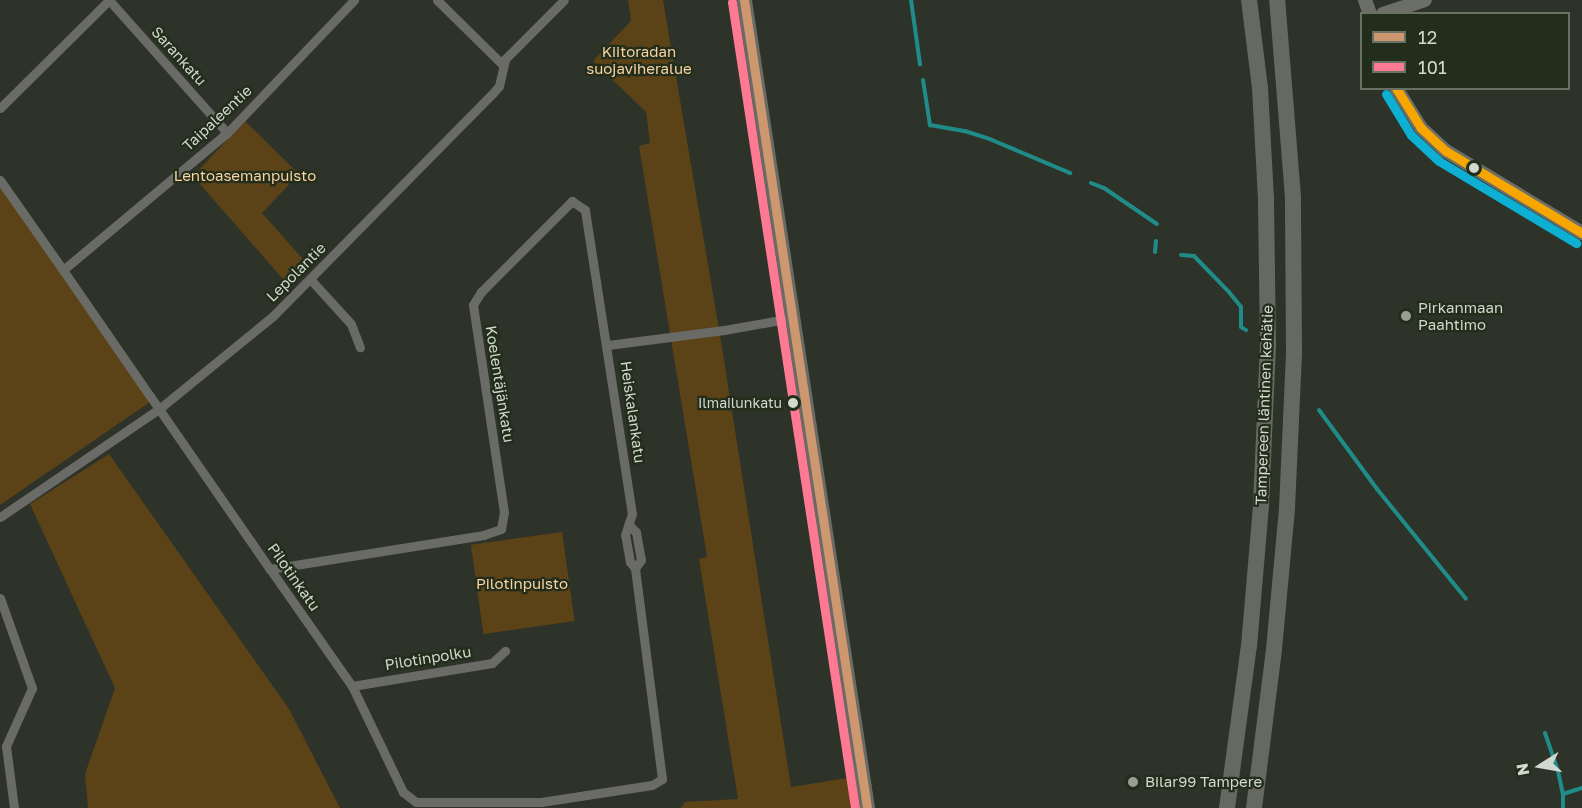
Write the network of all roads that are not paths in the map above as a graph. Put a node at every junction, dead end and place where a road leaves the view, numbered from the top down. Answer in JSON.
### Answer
{"nodes":[{"id":1,"x":109,"y":0,"type":"edge"},
{"id":2,"x":354,"y":0,"type":"edge"},
{"id":3,"x":437,"y":0,"type":"edge"},
{"id":4,"x":564,"y":0,"type":"edge"},
{"id":5,"x":744,"y":0,"type":"edge"},
{"id":6,"x":1250,"y":0,"type":"edge"},
{"id":7,"x":1277,"y":0,"type":"edge"},
{"id":8,"x":1425,"y":0,"type":"edge"},
{"id":9,"x":1389,"y":12,"type":"edge"},
{"id":10,"x":502,"y":64,"type":"junction"},
{"id":11,"x":1397,"y":90,"type":"edge"},
{"id":12,"x":0,"y":108,"type":"edge"},
{"id":13,"x":227,"y":133,"type":"junction"},
{"id":14,"x":0,"y":180,"type":"edge"},
{"id":15,"x":1582,"y":232,"type":"edge"},
{"id":16,"x":63,"y":270,"type":"junction"},
{"id":17,"x":311,"y":280,"type":"junction"},
{"id":18,"x":792,"y":318,"type":"junction"},
{"id":19,"x":608,"y":345,"type":"junction"},
{"id":20,"x":360,"y":346,"type":"dead end"},
{"id":21,"x":159,"y":409,"type":"junction"},
{"id":22,"x":0,"y":517,"type":"edge"},
{"id":23,"x":270,"y":569,"type":"junction"},
{"id":24,"x":0,"y":598,"type":"edge"},
{"id":25,"x":505,"y":651,"type":"dead end"},
{"id":26,"x":352,"y":686,"type":"junction"},
{"id":27,"x":652,"y":785,"type":"joint"},
{"id":28,"x":14,"y":808,"type":"edge"},
{"id":29,"x":867,"y":808,"type":"edge"},
{"id":30,"x":1227,"y":808,"type":"edge"},
{"id":31,"x":1254,"y":808,"type":"edge"}],
"edges":[{"from":1,"to":12,"type":"street"},
{"from":1,"to":13,"type":"street","name":"Sarankatu"},
{"from":2,"to":13,"type":"street","name":"Taipaleentie"},
{"from":3,"to":10,"type":"street"},
{"from":4,"to":10,"type":"street","name":"Lepolantie"},
{"from":5,"to":18,"type":"main road"},
{"from":6,"to":30,"type":"highway","name":"Tampereen läntinen kehätie"},
{"from":7,"to":31,"type":"highway","name":"Tampereen läntinen kehätie"},
{"from":8,"to":9,"type":"main road"},
{"from":10,"to":17,"type":"street","name":"Lepolantie"},
{"from":11,"to":15,"type":"main road"},
{"from":13,"to":16,"type":"street","name":"Taipaleentie"},
{"from":14,"to":16,"type":"street","name":"Pilotinkatu"},
{"from":16,"to":21,"type":"street","name":"Pilotinkatu"},
{"from":17,"to":20,"type":"street"},
{"from":17,"to":21,"type":"street","name":"Lepolantie"},
{"from":18,"to":19,"type":"street","name":"Heiskalankatu"},
{"from":18,"to":29,"type":"main road"},
{"from":19,"to":23,"type":"street","name":"Koelentäjänkatu"},
{"from":19,"to":27,"type":"street","name":"Heiskalankatu"},
{"from":21,"to":22,"type":"street","name":"Lepolantie"},
{"from":21,"to":23,"type":"street","name":"Pilotinkatu"},
{"from":23,"to":26,"type":"street","name":"Pilotinkatu"},
{"from":24,"to":28,"type":"street"},
{"from":25,"to":26,"type":"street","name":"Pilotinpolku"},
{"from":26,"to":27,"type":"street","name":"Pilotinkatu"}]}
